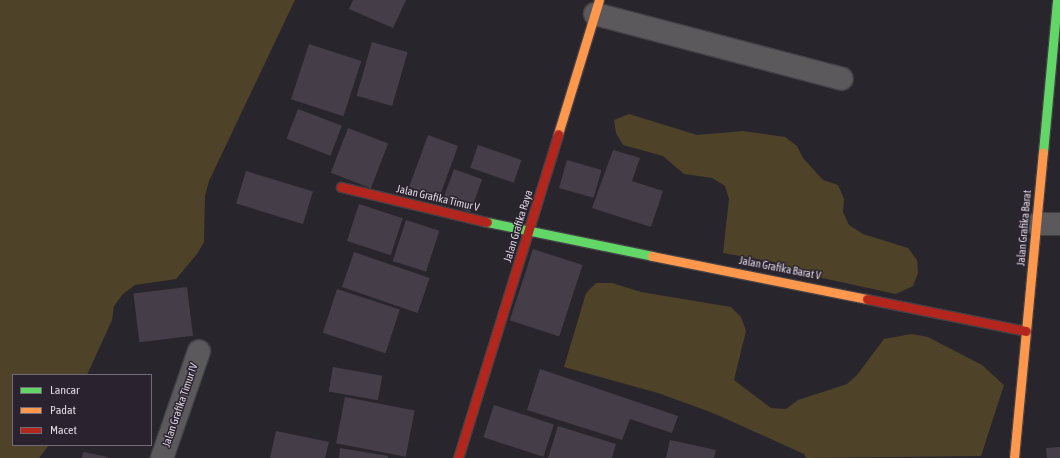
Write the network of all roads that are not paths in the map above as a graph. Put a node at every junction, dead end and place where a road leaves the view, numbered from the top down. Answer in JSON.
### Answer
{"nodes":[{"id":1,"x":597,"y":7,"type":"edge"},
{"id":2,"x":1058,"y":7,"type":"edge"},
{"id":3,"x":842,"y":79,"type":"dead end"},
{"id":4,"x":341,"y":187,"type":"dead end"},
{"id":5,"x":1037,"y":224,"type":"junction"},
{"id":6,"x":1060,"y":224,"type":"edge"},
{"id":7,"x":530,"y":230,"type":"junction"},
{"id":8,"x":1026,"y":330,"type":"junction"},
{"id":9,"x":199,"y":351,"type":"dead end"},
{"id":10,"x":162,"y":458,"type":"edge"},
{"id":11,"x":458,"y":458,"type":"edge"},
{"id":12,"x":1014,"y":458,"type":"edge"}],
"edges":[{"from":1,"to":3,"type":"street"},
{"from":1,"to":7,"type":"street","name":"Jalan Grafika Raya"},
{"from":2,"to":5,"type":"street","name":"Jalan Grafika Barat"},
{"from":4,"to":7,"type":"street","name":"Jalan Grafika Timur V"},
{"from":5,"to":6,"type":"street"},
{"from":5,"to":8,"type":"street","name":"Jalan Grafika Barat"},
{"from":7,"to":8,"type":"street","name":"Jalan Grafika Barat V"},
{"from":7,"to":11,"type":"street","name":"Jalan Grafika Raya"},
{"from":8,"to":12,"type":"street","name":"Jalan Grafika Barat"},
{"from":9,"to":10,"type":"street","name":"Jalan Grafika Timur IV"}]}
